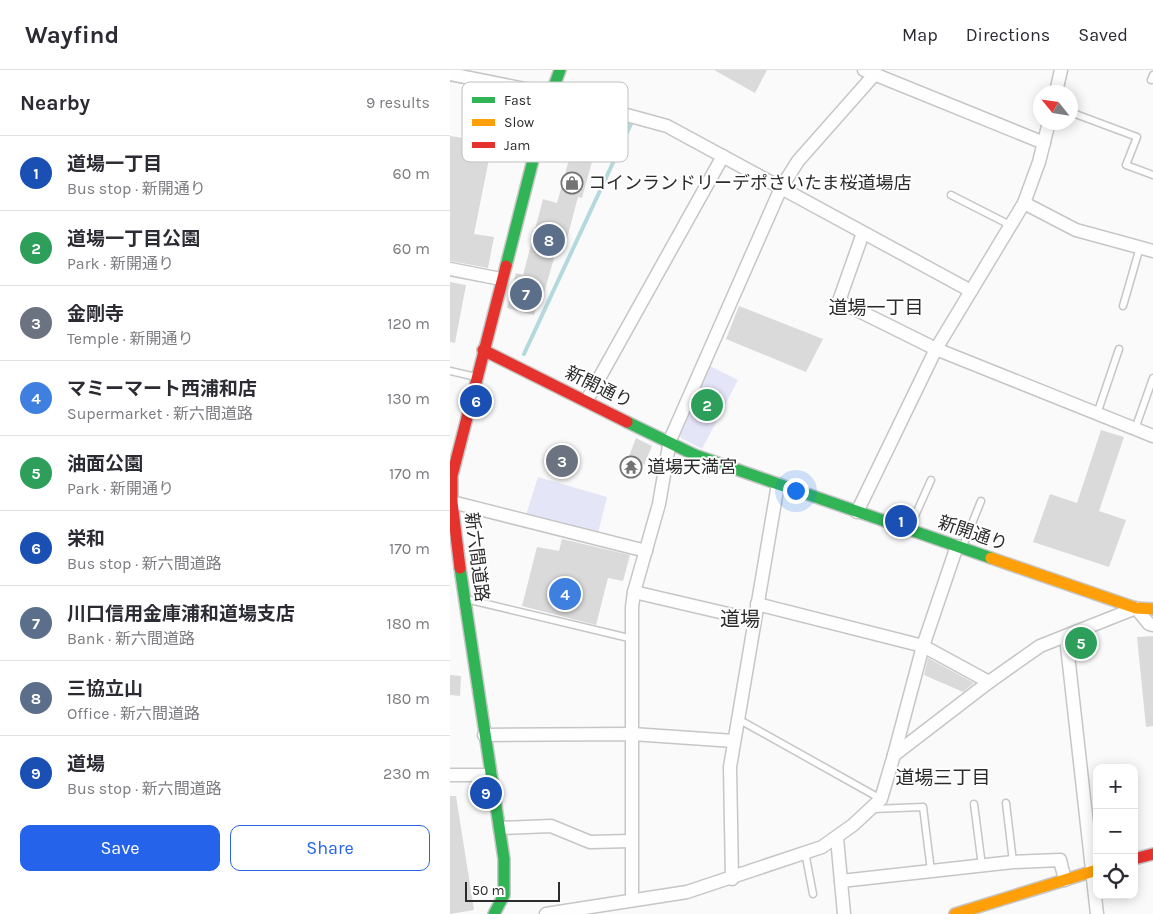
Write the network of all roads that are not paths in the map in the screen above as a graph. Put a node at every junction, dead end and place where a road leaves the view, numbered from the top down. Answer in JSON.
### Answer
{"nodes":[{"id":1,"x":560,"y":70,"type":"edge"},
{"id":2,"x":1061,"y":70,"type":"edge"},
{"id":3,"x":870,"y":73,"type":"edge"},
{"id":4,"x":450,"y":74,"type":"edge"},
{"id":5,"x":490,"y":82,"type":"edge"},
{"id":6,"x":555,"y":82,"type":"edge"},
{"id":7,"x":1058,"y":85,"type":"edge"},
{"id":8,"x":628,"y":115,"type":"edge"},
{"id":9,"x":1078,"y":115,"type":"edge"},
{"id":10,"x":1047,"y":130,"type":"edge"},
{"id":11,"x":1044,"y":143,"type":"junction"},
{"id":12,"x":724,"y":156,"type":"junction"},
{"id":13,"x":532,"y":162,"type":"edge"},
{"id":14,"x":1153,"y":175,"type":"edge"},
{"id":15,"x":781,"y":188,"type":"junction"},
{"id":16,"x":951,"y":195,"type":"dead end"},
{"id":17,"x":1024,"y":203,"type":"junction"},
{"id":18,"x":1010,"y":225,"type":"junction"},
{"id":19,"x":863,"y":233,"type":"junction"},
{"id":20,"x":1140,"y":247,"type":"junction"},
{"id":21,"x":1153,"y":251,"type":"edge"},
{"id":22,"x":450,"y":269,"type":"edge"},
{"id":23,"x":501,"y":279,"type":"junction"},
{"id":24,"x":972,"y":291,"type":"junction"},
{"id":25,"x":1123,"y":306,"type":"dead end"},
{"id":26,"x":936,"y":349,"type":"junction"},
{"id":27,"x":1119,"y":349,"type":"dead end"},
{"id":28,"x":483,"y":350,"type":"junction"},
{"id":29,"x":450,"y":372,"type":"edge"},
{"id":30,"x":476,"y":377,"type":"junction"},
{"id":31,"x":1153,"y":378,"type":"edge"},
{"id":32,"x":587,"y":400,"type":"junction"},
{"id":33,"x":1097,"y":415,"type":"junction"},
{"id":34,"x":1135,"y":429,"type":"junction"},
{"id":35,"x":1153,"y":436,"type":"edge"},
{"id":36,"x":670,"y":440,"type":"junction"},
{"id":37,"x":452,"y":462,"type":"edge"},
{"id":38,"x":931,"y":480,"type":"dead end"},
{"id":39,"x":778,"y":484,"type":"junction"},
{"id":40,"x":981,"y":501,"type":"dead end"},
{"id":41,"x":452,"y":502,"type":"junction"},
{"id":42,"x":857,"y":512,"type":"junction"},
{"id":43,"x":908,"y":530,"type":"junction"},
{"id":44,"x":960,"y":546,"type":"junction"},
{"id":45,"x":646,"y":551,"type":"junction"},
{"id":46,"x":461,"y":592,"type":"junction"},
{"id":47,"x":634,"y":592,"type":"junction"},
{"id":48,"x":757,"y":604,"type":"junction"},
{"id":49,"x":1136,"y":608,"type":"junction"},
{"id":50,"x":1153,"y":608,"type":"edge"},
{"id":51,"x":754,"y":620,"type":"junction"},
{"id":52,"x":1153,"y":626,"type":"edge"},
{"id":53,"x":1066,"y":637,"type":"junction"},
{"id":54,"x":633,"y":639,"type":"junction"},
{"id":55,"x":923,"y":646,"type":"junction"},
{"id":56,"x":989,"y":682,"type":"junction"},
{"id":57,"x":738,"y":719,"type":"junction"},
{"id":58,"x":632,"y":734,"type":"junction"},
{"id":59,"x":484,"y":735,"type":"junction"},
{"id":60,"x":734,"y":741,"type":"junction"},
{"id":61,"x":894,"y":754,"type":"junction"},
{"id":62,"x":450,"y":775,"type":"edge"},
{"id":63,"x":491,"y":775,"type":"junction"},
{"id":64,"x":881,"y":798,"type":"junction"},
{"id":65,"x":1006,"y":803,"type":"dead end"},
{"id":66,"x":974,"y":804,"type":"dead end"},
{"id":67,"x":872,"y":809,"type":"junction"},
{"id":68,"x":500,"y":828,"type":"junction"},
{"id":69,"x":837,"y":838,"type":"junction"},
{"id":70,"x":630,"y":841,"type":"junction"},
{"id":71,"x":805,"y":852,"type":"junction"},
{"id":72,"x":1153,"y":854,"type":"edge"},
{"id":73,"x":1138,"y":858,"type":"edge"},
{"id":74,"x":1013,"y":862,"type":"junction"},
{"id":75,"x":1093,"y":863,"type":"edge"},
{"id":76,"x":982,"y":866,"type":"junction"},
{"id":77,"x":932,"y":871,"type":"junction"},
{"id":78,"x":1093,"y":871,"type":"edge"},
{"id":79,"x":732,"y":879,"type":"junction"},
{"id":80,"x":1066,"y":880,"type":"junction"},
{"id":81,"x":841,"y":881,"type":"junction"},
{"id":82,"x":813,"y":894,"type":"dead end"},
{"id":83,"x":1096,"y":899,"type":"edge"},
{"id":84,"x":632,"y":900,"type":"junction"},
{"id":85,"x":499,"y":912,"type":"edge"},
{"id":86,"x":546,"y":914,"type":"edge"},
{"id":87,"x":844,"y":914,"type":"edge"},
{"id":88,"x":955,"y":914,"type":"edge"},
{"id":89,"x":1097,"y":914,"type":"edge"}],
"edges":[{"from":1,"to":6,"type":"street","name":"新六間道路"},
{"from":2,"to":7,"type":"street"},
{"from":3,"to":11,"type":"street"},
{"from":3,"to":15,"type":"street"},
{"from":4,"to":5,"type":"street"},
{"from":8,"to":12,"type":"street"},
{"from":9,"to":14,"type":"lane"},
{"from":10,"to":11,"type":"street"},
{"from":11,"to":17,"type":"street"},
{"from":12,"to":15,"type":"street"},
{"from":12,"to":32,"type":"street"},
{"from":13,"to":23,"type":"street","name":"新六間道路"},
{"from":15,"to":19,"type":"street"},
{"from":15,"to":36,"type":"street"},
{"from":16,"to":18,"type":"lane"},
{"from":17,"to":18,"type":"street"},
{"from":17,"to":20,"type":"street"},
{"from":18,"to":24,"type":"street"},
{"from":19,"to":24,"type":"street"},
{"from":19,"to":26,"type":"street"},
{"from":20,"to":21,"type":"street"},
{"from":20,"to":25,"type":"lane"},
{"from":22,"to":23,"type":"street"},
{"from":23,"to":28,"type":"street","name":"新六間道路"},
{"from":24,"to":26,"type":"street"},
{"from":26,"to":33,"type":"street"},
{"from":26,"to":42,"type":"street"},
{"from":27,"to":33,"type":"lane"},
{"from":28,"to":30,"type":"street","name":"新六間道路"},
{"from":28,"to":32,"type":"street","name":"新開通り"},
{"from":29,"to":30,"type":"lane"},
{"from":30,"to":37,"type":"street","name":"新六間道路"},
{"from":31,"to":34,"type":"lane"},
{"from":32,"to":36,"type":"street","name":"新開通り"},
{"from":33,"to":34,"type":"street"},
{"from":34,"to":35,"type":"street"},
{"from":36,"to":39,"type":"street","name":"新開通り"},
{"from":36,"to":45,"type":"street"},
{"from":37,"to":41,"type":"street","name":"新六間道路"},
{"from":38,"to":43,"type":"lane"},
{"from":39,"to":42,"type":"street","name":"新開通り"},
{"from":39,"to":48,"type":"street"},
{"from":40,"to":44,"type":"lane"},
{"from":41,"to":45,"type":"street"},
{"from":41,"to":46,"type":"street","name":"新六間道路"},
{"from":42,"to":43,"type":"street","name":"新開通り"},
{"from":43,"to":44,"type":"street","name":"新開通り"},
{"from":44,"to":49,"type":"street","name":"新開通り"},
{"from":44,"to":55,"type":"street"},
{"from":45,"to":47,"type":"street"},
{"from":46,"to":54,"type":"lane"},
{"from":46,"to":59,"type":"street","name":"新六間道路"},
{"from":47,"to":51,"type":"street"},
{"from":47,"to":54,"type":"street"},
{"from":48,"to":51,"type":"street"},
{"from":48,"to":55,"type":"street"},
{"from":49,"to":50,"type":"street","name":"新開通り"},
{"from":49,"to":52,"type":"street"},
{"from":49,"to":53,"type":"street"},
{"from":51,"to":57,"type":"street"},
{"from":53,"to":56,"type":"street"},
{"from":53,"to":75,"type":"street"},
{"from":54,"to":58,"type":"street"},
{"from":55,"to":56,"type":"street"},
{"from":55,"to":61,"type":"street"},
{"from":56,"to":61,"type":"street"},
{"from":57,"to":60,"type":"street"},
{"from":57,"to":64,"type":"lane"},
{"from":58,"to":59,"type":"street"},
{"from":58,"to":60,"type":"street"},
{"from":58,"to":70,"type":"street"},
{"from":59,"to":63,"type":"street","name":"新六間道路"},
{"from":60,"to":79,"type":"street"},
{"from":61,"to":64,"type":"street"},
{"from":62,"to":63,"type":"street"},
{"from":63,"to":68,"type":"street","name":"新六間道路"},
{"from":64,"to":67,"type":"street"},
{"from":65,"to":74,"type":"lane"},
{"from":66,"to":76,"type":"lane"},
{"from":67,"to":69,"type":"street"},
{"from":67,"to":77,"type":"lane"},
{"from":68,"to":70,"type":"street"},
{"from":68,"to":85,"type":"street","name":"新六間道路"},
{"from":69,"to":71,"type":"street"},
{"from":69,"to":81,"type":"street"},
{"from":70,"to":84,"type":"street"},
{"from":71,"to":79,"type":"street"},
{"from":71,"to":82,"type":"lane"},
{"from":72,"to":73,"type":"street"},
{"from":74,"to":76,"type":"street"},
{"from":74,"to":80,"type":"street"},
{"from":76,"to":77,"type":"street"},
{"from":77,"to":81,"type":"street"},
{"from":78,"to":80,"type":"street"},
{"from":79,"to":84,"type":"street"},
{"from":80,"to":88,"type":"street"},
{"from":81,"to":87,"type":"street"},
{"from":83,"to":89,"type":"street"},
{"from":84,"to":86,"type":"street"}]}
